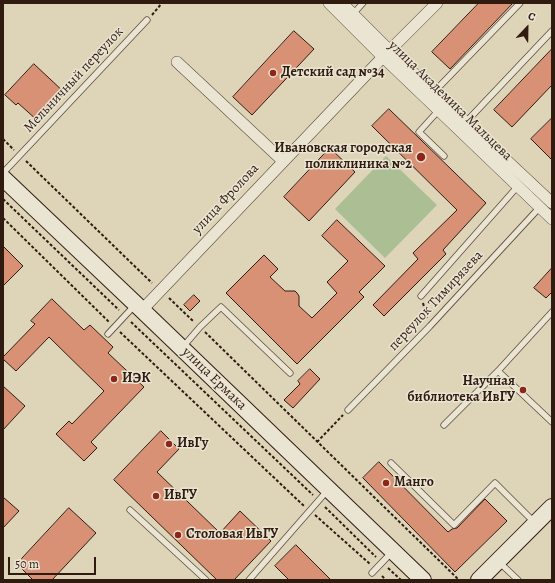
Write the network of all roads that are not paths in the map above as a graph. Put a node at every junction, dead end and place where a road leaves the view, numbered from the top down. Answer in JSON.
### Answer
{"nodes":[{"id":1,"x":329,"y":3,"type":"edge"},
{"id":2,"x":342,"y":3,"type":"edge"},
{"id":3,"x":362,"y":3,"type":"edge"},
{"id":4,"x":437,"y":3,"type":"edge"},
{"id":5,"x":520,"y":3,"type":"edge"},
{"id":6,"x":353,"y":14,"type":"junction"},
{"id":7,"x":147,"y":20,"type":"road end"},
{"id":8,"x":552,"y":31,"type":"edge"},
{"id":9,"x":386,"y":54,"type":"junction"},
{"id":10,"x":177,"y":62,"type":"dead end"},
{"id":11,"x":434,"y":92,"type":"junction"},
{"id":12,"x":438,"y":110,"type":"junction"},
{"id":13,"x":466,"y":122,"type":"junction"},
{"id":14,"x":444,"y":156,"type":"dead end"},
{"id":15,"x":283,"y":161,"type":"junction"},
{"id":16,"x":5,"y":182,"type":"edge"},
{"id":17,"x":522,"y":182,"type":"junction"},
{"id":18,"x":552,"y":203,"type":"edge"},
{"id":19,"x":540,"y":207,"type":"junction"},
{"id":20,"x":552,"y":219,"type":"edge"},
{"id":21,"x":421,"y":296,"type":"road end"},
{"id":22,"x":139,"y":307,"type":"junction"},
{"id":23,"x":552,"y":312,"type":"edge"},
{"id":24,"x":108,"y":334,"type":"dead end"},
{"id":25,"x":182,"y":348,"type":"junction"},
{"id":26,"x":498,"y":371,"type":"junction"},
{"id":27,"x":290,"y":373,"type":"dead end"},
{"id":28,"x":348,"y":410,"type":"road end"},
{"id":29,"x":552,"y":422,"type":"edge"},
{"id":30,"x":444,"y":425,"type":"dead end"},
{"id":31,"x":391,"y":463,"type":"dead end"},
{"id":32,"x":324,"y":495,"type":"junction"},
{"id":33,"x":552,"y":507,"type":"edge"},
{"id":34,"x":130,"y":510,"type":"dead end"},
{"id":35,"x":536,"y":524,"type":"junction"},
{"id":36,"x":387,"y":557,"type":"junction"},
{"id":37,"x":499,"y":561,"type":"junction"},
{"id":38,"x":374,"y":571,"type":"road end"},
{"id":39,"x":206,"y":580,"type":"edge"},
{"id":40,"x":249,"y":580,"type":"edge"},
{"id":41,"x":423,"y":580,"type":"edge"},
{"id":42,"x":480,"y":580,"type":"edge"},
{"id":43,"x":518,"y":580,"type":"edge"}],
"edges":[{"from":1,"to":9,"type":"street","name":"улица Академика Мальцева"},
{"from":2,"to":6,"type":"street"},
{"from":3,"to":6,"type":"lane"},
{"from":4,"to":9,"type":"street","name":"улица Фролова"},
{"from":5,"to":11,"type":"lane"},
{"from":6,"to":9,"type":"street"},
{"from":7,"to":16,"type":"lane","name":"Мельничный переулок"},
{"from":8,"to":13,"type":"lane"},
{"from":9,"to":11,"type":"street"},
{"from":9,"to":12,"type":"street","name":"улица Академика Мальцева"},
{"from":9,"to":15,"type":"street","name":"улица Фролова"},
{"from":10,"to":15,"type":"street"},
{"from":11,"to":13,"type":"street"},
{"from":12,"to":14,"type":"lane"},
{"from":12,"to":17,"type":"street","name":"улица Академика Мальцева"},
{"from":13,"to":17,"type":"street"},
{"from":15,"to":22,"type":"street","name":"улица Фролова"},
{"from":16,"to":22,"type":"main road","name":"улица Ермака"},
{"from":17,"to":18,"type":"street"},
{"from":17,"to":19,"type":"street","name":"улица Академика Мальцева"},
{"from":17,"to":21,"type":"lane"},
{"from":19,"to":20,"type":"street","name":"улица Академика Мальцева"},
{"from":19,"to":28,"type":"lane","name":"переулок Тимирязева"},
{"from":22,"to":24,"type":"lane"},
{"from":22,"to":25,"type":"main road","name":"улица Ермака"},
{"from":23,"to":26,"type":"lane"},
{"from":25,"to":27,"type":"lane"},
{"from":25,"to":32,"type":"main road","name":"улица Ермака"},
{"from":26,"to":29,"type":"lane"},
{"from":26,"to":30,"type":"lane"},
{"from":31,"to":35,"type":"lane"},
{"from":32,"to":36,"type":"main road","name":"улица Ермака"},
{"from":32,"to":40,"type":"lane"},
{"from":33,"to":35,"type":"main road"},
{"from":34,"to":39,"type":"lane"},
{"from":35,"to":37,"type":"main road"},
{"from":36,"to":38,"type":"lane"},
{"from":36,"to":41,"type":"main road","name":"улица Ермака"},
{"from":37,"to":42,"type":"main road"},
{"from":37,"to":43,"type":"lane"}]}
